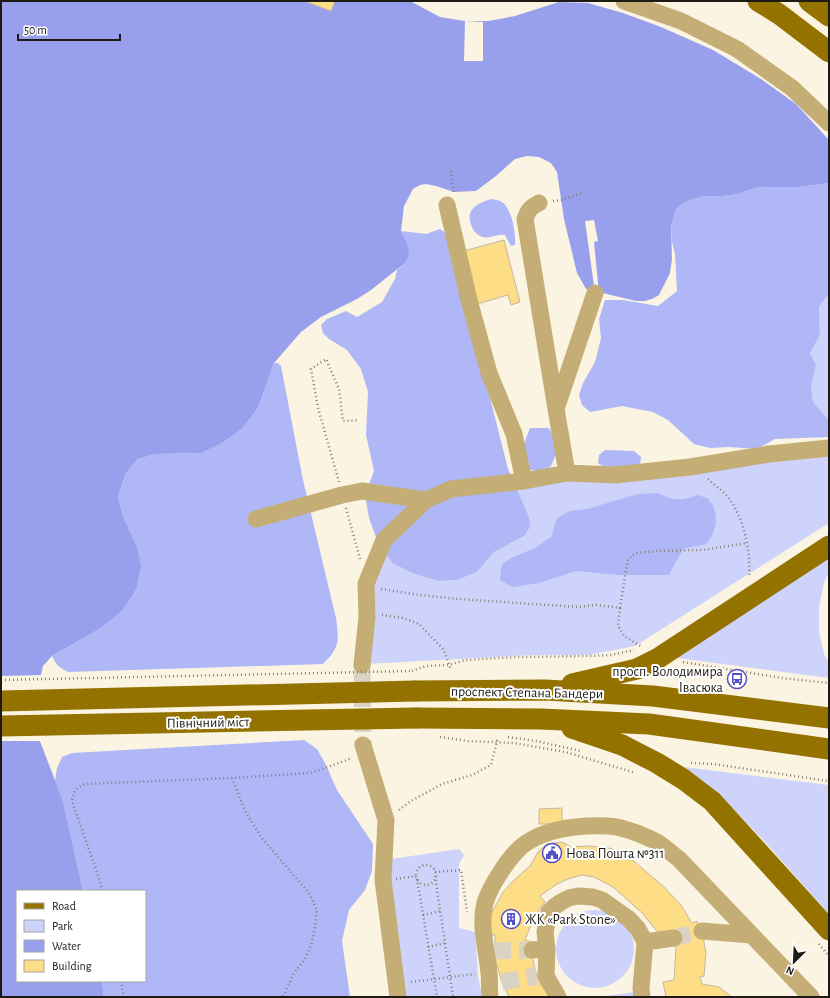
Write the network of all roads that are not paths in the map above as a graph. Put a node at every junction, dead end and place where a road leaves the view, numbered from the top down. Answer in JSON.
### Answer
{"nodes":[{"id":1,"x":624,"y":1,"type":"edge"},
{"id":2,"x":758,"y":1,"type":"edge"},
{"id":3,"x":809,"y":1,"type":"edge"},
{"id":4,"x":829,"y":16,"type":"edge"},
{"id":5,"x":829,"y":52,"type":"edge"},
{"id":6,"x":829,"y":123,"type":"edge"},
{"id":7,"x":451,"y":201,"type":"road end"},
{"id":8,"x":539,"y":203,"type":"road end"},
{"id":9,"x":596,"y":293,"type":"dead end"},
{"id":10,"x":556,"y":409,"type":"junction"},
{"id":11,"x":829,"y":448,"type":"edge"},
{"id":12,"x":567,"y":473,"type":"junction"},
{"id":13,"x":524,"y":481,"type":"junction"},
{"id":14,"x":426,"y":500,"type":"junction"},
{"id":15,"x":256,"y":519,"type":"dead end"},
{"id":16,"x":829,"y":546,"type":"edge"},
{"id":17,"x":362,"y":664,"type":"tunnel mouth"},
{"id":18,"x":414,"y":681,"type":"joint"},
{"id":19,"x":545,"y":690,"type":"junction"},
{"id":20,"x":1,"y":701,"type":"edge"},
{"id":21,"x":416,"y":718,"type":"joint"},
{"id":22,"x":829,"y":718,"type":"edge"},
{"id":23,"x":541,"y":719,"type":"junction"},
{"id":24,"x":1,"y":726,"type":"edge"},
{"id":25,"x":829,"y":748,"type":"edge"},
{"id":26,"x":365,"y":750,"type":"tunnel mouth"},
{"id":27,"x":829,"y":930,"type":"edge"},
{"id":28,"x":702,"y":931,"type":"tunnel mouth"},
{"id":29,"x":752,"y":936,"type":"junction"},
{"id":30,"x":674,"y":938,"type":"tunnel mouth"},
{"id":31,"x":645,"y":942,"type":"junction"},
{"id":32,"x":490,"y":985,"type":"edge"},
{"id":33,"x":397,"y":990,"type":"edge"},
{"id":34,"x":558,"y":997,"type":"edge"},
{"id":35,"x":642,"y":997,"type":"edge"},
{"id":36,"x":811,"y":997,"type":"edge"}],
"edges":[{"from":1,"to":6,"type":"street"},
{"from":2,"to":5,"type":"main road"},
{"from":3,"to":4,"type":"main road"},
{"from":7,"to":13,"type":"street"},
{"from":8,"to":10,"type":"street"},
{"from":9,"to":10,"type":"street"},
{"from":10,"to":12,"type":"street"},
{"from":11,"to":12,"type":"street"},
{"from":12,"to":13,"type":"street"},
{"from":13,"to":14,"type":"street"},
{"from":14,"to":15,"type":"street"},
{"from":14,"to":17,"type":"street"},
{"from":16,"to":19,"type":"main road"},
{"from":18,"to":19,"type":"main road","name":"проспект Степана Бандери"},
{"from":18,"to":20,"type":"main road","name":"Північний міст","bridge":true},
{"from":19,"to":22,"type":"main road","name":"проспект Степана Бандери"},
{"from":21,"to":23,"type":"main road","name":"проспект Степана Бандери"},
{"from":21,"to":24,"type":"main road","name":"Північний міст","bridge":true},
{"from":23,"to":25,"type":"main road","name":"проспект Степана Бандери"},
{"from":23,"to":27,"type":"main road"},
{"from":26,"to":33,"type":"street"},
{"from":28,"to":29,"type":"street"},
{"from":29,"to":32,"type":"street"},
{"from":29,"to":36,"type":"street"},
{"from":30,"to":31,"type":"street"},
{"from":31,"to":34,"type":"street"},
{"from":31,"to":35,"type":"street"}]}
